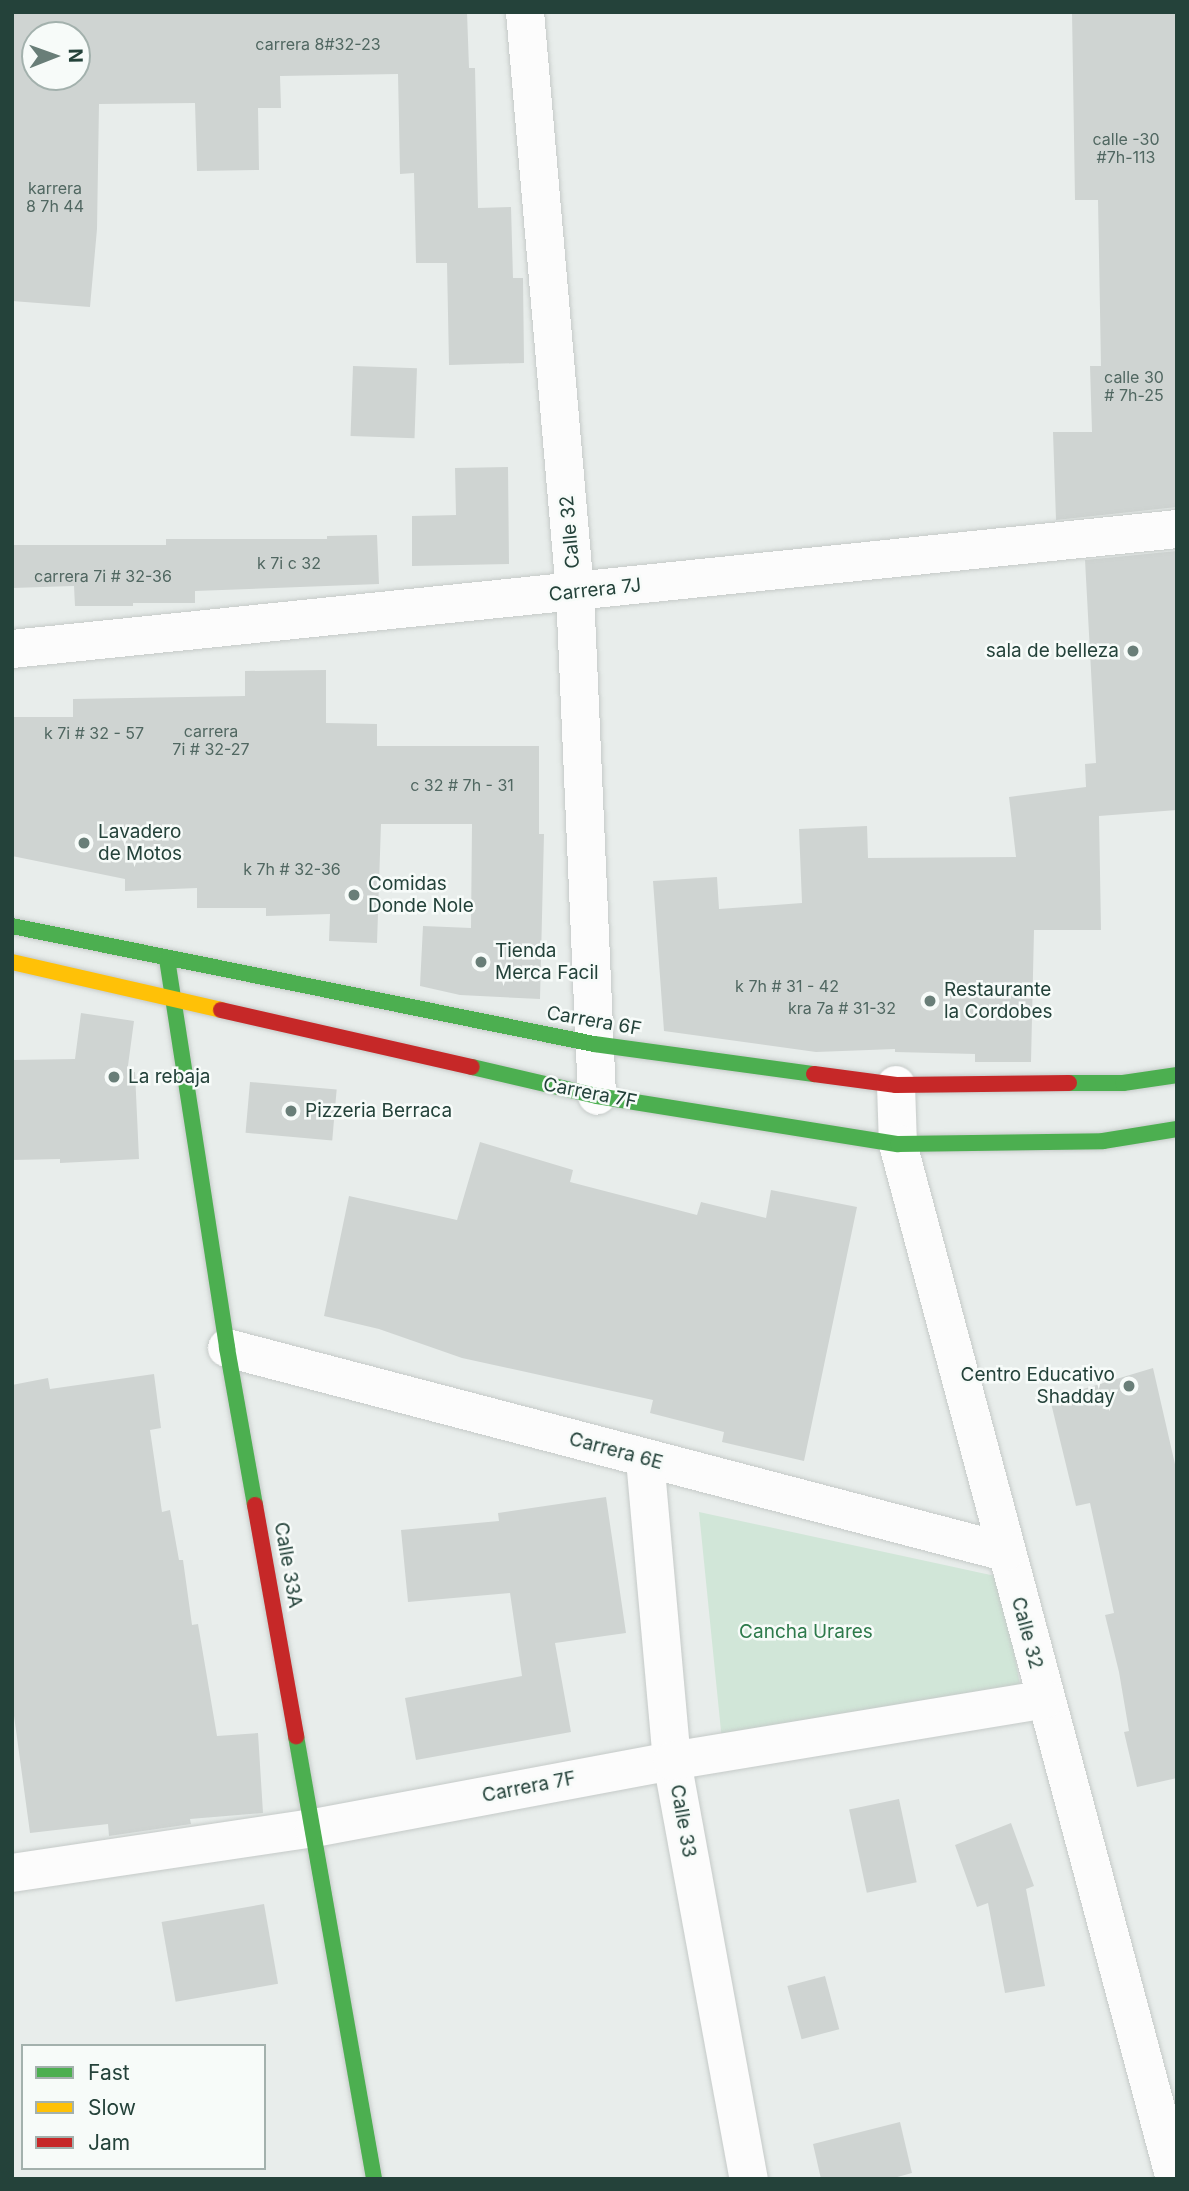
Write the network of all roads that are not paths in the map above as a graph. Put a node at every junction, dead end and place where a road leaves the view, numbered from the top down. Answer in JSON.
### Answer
{"nodes":[{"id":1,"x":525,"y":12,"type":"edge"},
{"id":2,"x":1177,"y":529,"type":"edge"},
{"id":3,"x":575,"y":592,"type":"junction"},
{"id":4,"x":12,"y":649,"type":"edge"},
{"id":5,"x":12,"y":926,"type":"edge"},
{"id":6,"x":167,"y":959,"type":"junction"},
{"id":7,"x":12,"y":962,"type":"edge"},
{"id":8,"x":172,"y":1000,"type":"junction"},
{"id":9,"x":594,"y":1044,"type":"junction"},
{"id":10,"x":1177,"y":1075,"type":"edge"},
{"id":11,"x":896,"y":1085,"type":"junction"},
{"id":12,"x":597,"y":1096,"type":"junction"},
{"id":13,"x":1177,"y":1129,"type":"edge"},
{"id":14,"x":898,"y":1144,"type":"junction"},
{"id":15,"x":227,"y":1348,"type":"junction"},
{"id":16,"x":645,"y":1459,"type":"junction"},
{"id":17,"x":1005,"y":1552,"type":"junction"},
{"id":18,"x":1045,"y":1699,"type":"junction"},
{"id":19,"x":672,"y":1761,"type":"junction"},
{"id":20,"x":314,"y":1828,"type":"junction"},
{"id":21,"x":12,"y":1873,"type":"edge"},
{"id":22,"x":374,"y":2179,"type":"edge"},
{"id":23,"x":749,"y":2179,"type":"edge"},
{"id":24,"x":1175,"y":2179,"type":"edge"}],
"edges":[{"from":1,"to":3,"type":"street","name":"Calle 32"},
{"from":2,"to":3,"type":"street","name":"Carrera 7J"},
{"from":3,"to":4,"type":"street","name":"Carrera 7J"},
{"from":3,"to":9,"type":"street","name":"Calle 32"},
{"from":5,"to":6,"type":"street","name":"Carrera 6F"},
{"from":6,"to":8,"type":"street","name":"Calle 33A"},
{"from":6,"to":9,"type":"street","name":"Carrera 6F"},
{"from":7,"to":8,"type":"street","name":"Carrera 7F"},
{"from":8,"to":12,"type":"street","name":"Carrera 7F"},
{"from":8,"to":15,"type":"street","name":"Calle 33A"},
{"from":9,"to":11,"type":"street","name":"Carrera 6F"},
{"from":9,"to":12,"type":"street","name":"Calle 32"},
{"from":10,"to":11,"type":"street","name":"Carrera 6F"},
{"from":11,"to":14,"type":"street","name":"Calle 32"},
{"from":12,"to":14,"type":"street","name":"Carrera 7F"},
{"from":13,"to":14,"type":"street","name":"Carrera 7F"},
{"from":14,"to":17,"type":"street","name":"Calle 32"},
{"from":15,"to":16,"type":"street","name":"Carrera 6E"},
{"from":15,"to":20,"type":"street","name":"Calle 33A"},
{"from":16,"to":17,"type":"street","name":"Carrera 6E"},
{"from":16,"to":19,"type":"street","name":"Calle 33"},
{"from":17,"to":18,"type":"street","name":"Calle 32"},
{"from":18,"to":19,"type":"street","name":"Carrera 7F"},
{"from":18,"to":24,"type":"street","name":"Calle 32"},
{"from":19,"to":20,"type":"street","name":"Carrera 7F"},
{"from":19,"to":23,"type":"street","name":"Calle 33"},
{"from":20,"to":21,"type":"street","name":"Carrera 7F"},
{"from":20,"to":22,"type":"street","name":"Calle 33A"}]}
